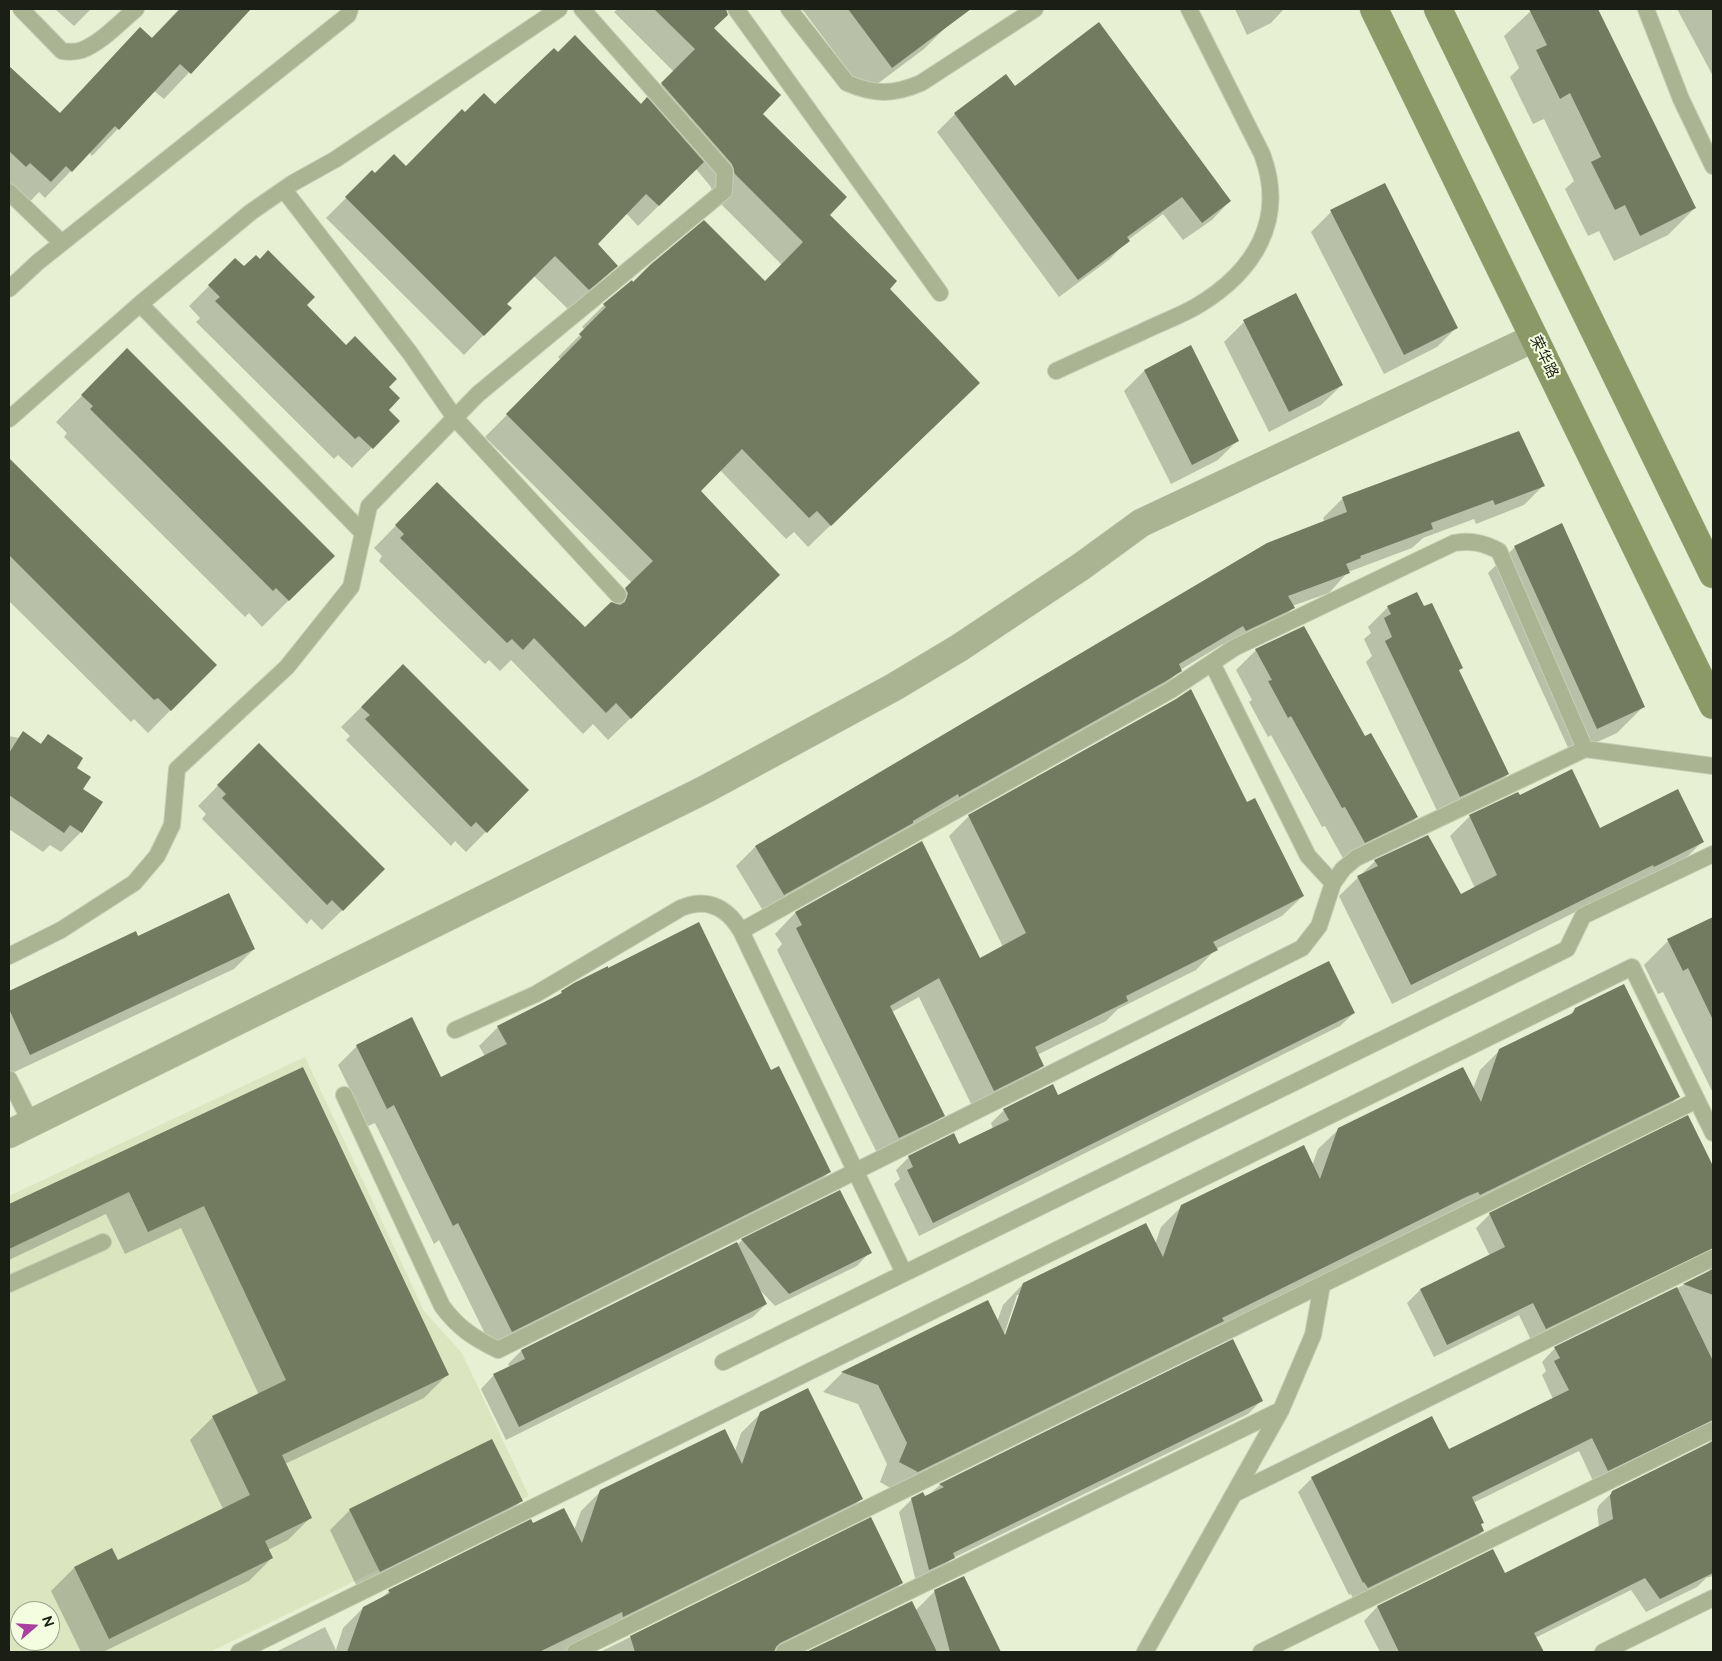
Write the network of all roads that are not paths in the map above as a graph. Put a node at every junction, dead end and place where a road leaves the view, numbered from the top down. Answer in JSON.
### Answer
{"nodes":[{"id":1,"x":21,"y":9,"type":"edge"},
{"id":2,"x":136,"y":9,"type":"edge"},
{"id":3,"x":350,"y":9,"type":"edge"},
{"id":4,"x":559,"y":9,"type":"edge"},
{"id":5,"x":582,"y":9,"type":"edge"},
{"id":6,"x":736,"y":9,"type":"edge"},
{"id":7,"x":789,"y":9,"type":"edge"},
{"id":8,"x":1035,"y":9,"type":"edge"},
{"id":9,"x":1189,"y":9,"type":"edge"},
{"id":10,"x":1374,"y":9,"type":"edge"},
{"id":11,"x":1438,"y":9,"type":"edge"},
{"id":12,"x":1646,"y":9,"type":"edge"},
{"id":13,"x":1713,"y":166,"type":"edge"},
{"id":14,"x":284,"y":190,"type":"junction"},
{"id":15,"x":9,"y":192,"type":"edge"},
{"id":16,"x":62,"y":243,"type":"junction"},
{"id":17,"x":9,"y":289,"type":"edge"},
{"id":18,"x":940,"y":293,"type":"dead end"},
{"id":19,"x":140,"y":304,"type":"junction"},
{"id":20,"x":1534,"y":338,"type":"junction"},
{"id":21,"x":1056,"y":371,"type":"dead end"},
{"id":22,"x":455,"y":418,"type":"junction"},
{"id":23,"x":9,"y":419,"type":"edge"},
{"id":24,"x":362,"y":533,"type":"junction"},
{"id":25,"x":1713,"y":574,"type":"edge"},
{"id":26,"x":618,"y":596,"type":"dead end"},
{"id":27,"x":1212,"y":663,"type":"junction"},
{"id":28,"x":1713,"y":705,"type":"edge"},
{"id":29,"x":1585,"y":749,"type":"junction"},
{"id":30,"x":1713,"y":766,"type":"edge"},
{"id":31,"x":1713,"y":854,"type":"edge"},
{"id":32,"x":1333,"y":883,"type":"junction"},
{"id":33,"x":741,"y":931,"type":"junction"},
{"id":34,"x":9,"y":956,"type":"edge"},
{"id":35,"x":455,"y":1030,"type":"dead end"},
{"id":36,"x":9,"y":1079,"type":"edge"},
{"id":37,"x":344,"y":1096,"type":"dead end"},
{"id":38,"x":1697,"y":1100,"type":"junction"},
{"id":39,"x":20,"y":1128,"type":"edge"},
{"id":40,"x":1713,"y":1133,"type":"edge"},
{"id":41,"x":855,"y":1172,"type":"junction"},
{"id":42,"x":103,"y":1242,"type":"dead end"},
{"id":43,"x":1713,"y":1258,"type":"edge"},
{"id":44,"x":904,"y":1274,"type":"junction"},
{"id":45,"x":9,"y":1284,"type":"edge"},
{"id":46,"x":1322,"y":1285,"type":"junction"},
{"id":47,"x":723,"y":1362,"type":"dead end"},
{"id":48,"x":1281,"y":1410,"type":"junction"},
{"id":49,"x":1713,"y":1430,"type":"edge"},
{"id":50,"x":1234,"y":1494,"type":"junction"},
{"id":51,"x":1713,"y":1598,"type":"edge"},
{"id":52,"x":239,"y":1652,"type":"edge"},
{"id":53,"x":575,"y":1652,"type":"edge"},
{"id":54,"x":784,"y":1652,"type":"edge"},
{"id":55,"x":1145,"y":1652,"type":"edge"},
{"id":56,"x":1261,"y":1652,"type":"edge"},
{"id":57,"x":1604,"y":1652,"type":"edge"}],
"edges":[{"from":1,"to":2,"type":"lane"},
{"from":3,"to":16,"type":"lane"},
{"from":4,"to":14,"type":"lane"},
{"from":5,"to":22,"type":"lane"},
{"from":6,"to":18,"type":"lane"},
{"from":7,"to":8,"type":"lane"},
{"from":9,"to":21,"type":"lane"},
{"from":10,"to":20,"type":"street","name":"荣华路"},
{"from":11,"to":25,"type":"street"},
{"from":12,"to":13,"type":"lane"},
{"from":14,"to":19,"type":"lane"},
{"from":14,"to":22,"type":"lane"},
{"from":15,"to":16,"type":"lane"},
{"from":16,"to":17,"type":"lane"},
{"from":19,"to":23,"type":"lane"},
{"from":19,"to":24,"type":"lane"},
{"from":20,"to":28,"type":"street","name":"荣华路"},
{"from":20,"to":39,"type":"street"},
{"from":22,"to":24,"type":"lane"},
{"from":22,"to":26,"type":"lane"},
{"from":24,"to":34,"type":"lane"},
{"from":27,"to":29,"type":"lane"},
{"from":27,"to":32,"type":"lane"},
{"from":27,"to":33,"type":"lane"},
{"from":29,"to":30,"type":"lane"},
{"from":29,"to":32,"type":"lane"},
{"from":31,"to":44,"type":"lane"},
{"from":32,"to":41,"type":"lane"},
{"from":33,"to":35,"type":"lane"},
{"from":33,"to":41,"type":"lane"},
{"from":36,"to":39,"type":"lane"},
{"from":37,"to":41,"type":"lane"},
{"from":38,"to":40,"type":"lane"},
{"from":38,"to":46,"type":"lane"},
{"from":38,"to":52,"type":"lane"},
{"from":41,"to":44,"type":"lane"},
{"from":42,"to":45,"type":"lane"},
{"from":43,"to":50,"type":"lane"},
{"from":44,"to":47,"type":"lane"},
{"from":46,"to":48,"type":"lane"},
{"from":46,"to":53,"type":"lane"},
{"from":48,"to":50,"type":"lane"},
{"from":48,"to":54,"type":"lane"},
{"from":49,"to":56,"type":"lane"},
{"from":50,"to":55,"type":"lane"},
{"from":51,"to":57,"type":"lane"}]}
